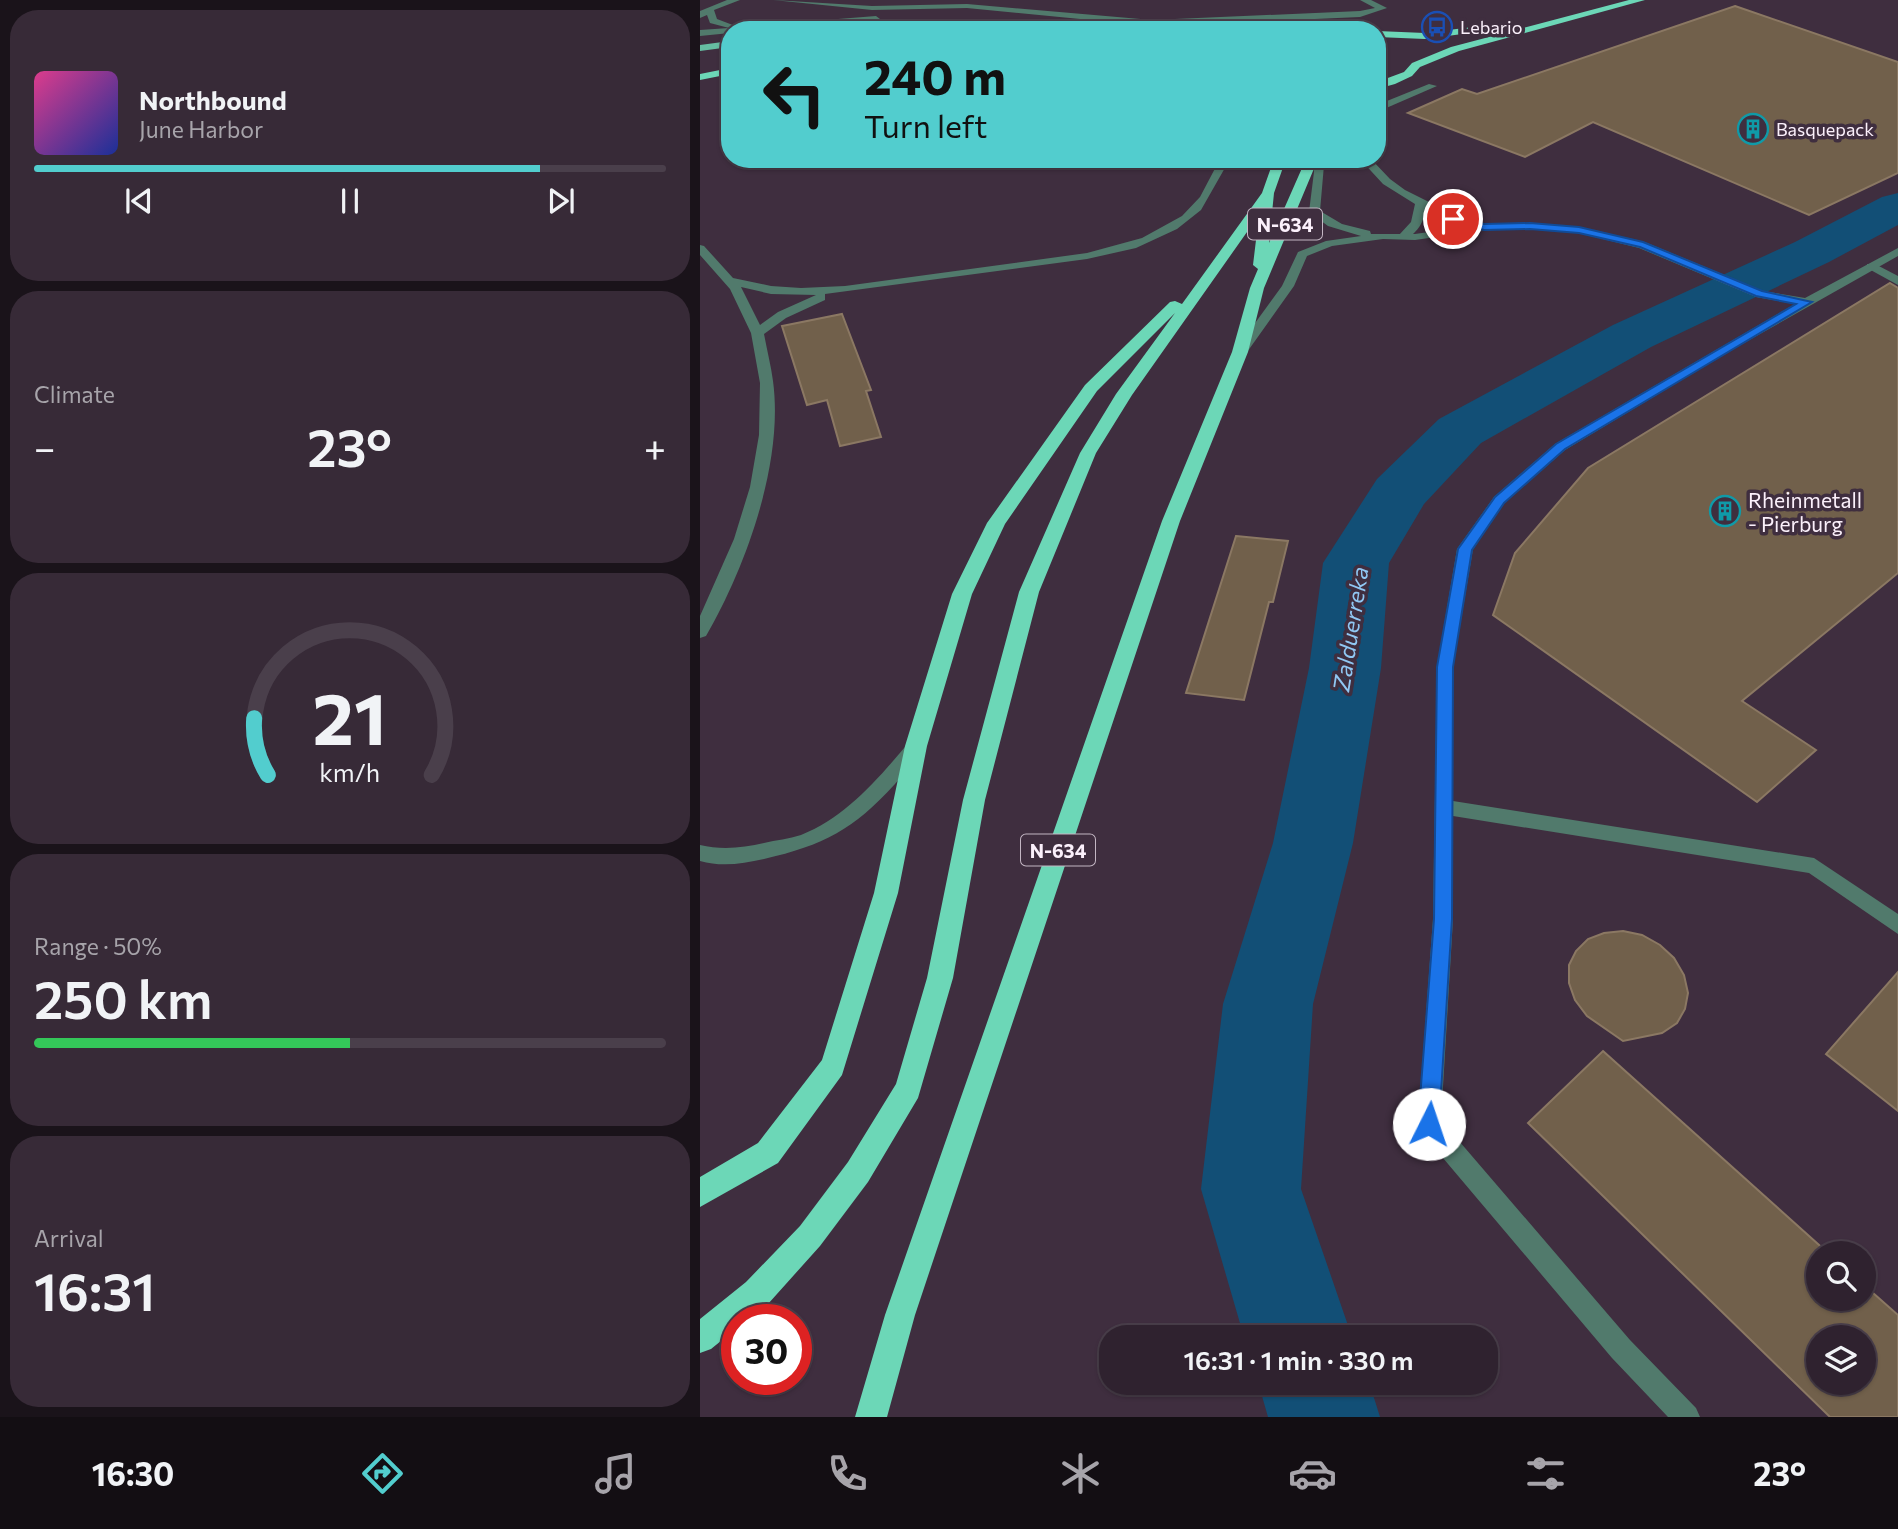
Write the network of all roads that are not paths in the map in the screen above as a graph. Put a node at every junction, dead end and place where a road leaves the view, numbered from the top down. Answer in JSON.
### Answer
{"nodes":[{"id":1,"x":736,"y":0,"type":"edge"},
{"id":2,"x":776,"y":0,"type":"edge"},
{"id":3,"x":831,"y":0,"type":"edge"},
{"id":4,"x":1364,"y":0,"type":"edge"},
{"id":5,"x":1640,"y":0,"type":"edge"},
{"id":6,"x":808,"y":4,"type":"junction"},
{"id":7,"x":1621,"y":5,"type":"junction"},
{"id":8,"x":709,"y":9,"type":"junction"},
{"id":9,"x":700,"y":15,"type":"edge"},
{"id":10,"x":883,"y":19,"type":"dead end"},
{"id":11,"x":895,"y":19,"type":"dead end"},
{"id":12,"x":849,"y":21,"type":"edge"},
{"id":13,"x":1001,"y":21,"type":"edge"},
{"id":14,"x":1130,"y":21,"type":"edge"},
{"id":15,"x":1198,"y":21,"type":"edge"},
{"id":16,"x":721,"y":24,"type":"edge"},
{"id":17,"x":721,"y":30,"type":"edge"},
{"id":18,"x":700,"y":33,"type":"edge"},
{"id":19,"x":1386,"y":34,"type":"edge"},
{"id":20,"x":1386,"y":38,"type":"edge"},
{"id":21,"x":721,"y":45,"type":"edge"},
{"id":22,"x":1407,"y":46,"type":"dead end"},
{"id":23,"x":700,"y":48,"type":"edge"},
{"id":24,"x":721,"y":55,"type":"edge"},
{"id":25,"x":700,"y":58,"type":"edge"},
{"id":26,"x":721,"y":73,"type":"edge"},
{"id":27,"x":700,"y":78,"type":"edge"},
{"id":28,"x":1386,"y":83,"type":"edge"},
{"id":29,"x":1432,"y":86,"type":"dead end"},
{"id":30,"x":1386,"y":105,"type":"edge"},
{"id":31,"x":1219,"y":168,"type":"edge"},
{"id":32,"x":1277,"y":168,"type":"edge"},
{"id":33,"x":1308,"y":168,"type":"edge"},
{"id":34,"x":1320,"y":168,"type":"edge"},
{"id":35,"x":1370,"y":168,"type":"edge"},
{"id":36,"x":1268,"y":193,"type":"junction"},
{"id":37,"x":1421,"y":202,"type":"junction"},
{"id":38,"x":1484,"y":227,"type":"junction"},
{"id":39,"x":1383,"y":236,"type":"junction"},
{"id":40,"x":1403,"y":237,"type":"junction"},
{"id":41,"x":700,"y":248,"type":"edge"},
{"id":42,"x":1898,"y":251,"type":"edge"},
{"id":43,"x":1221,"y":260,"type":"junction"},
{"id":44,"x":1871,"y":266,"type":"junction"},
{"id":45,"x":728,"y":280,"type":"junction"},
{"id":46,"x":1898,"y":281,"type":"edge"},
{"id":47,"x":1257,"y":288,"type":"junction"},
{"id":48,"x":845,"y":290,"type":"junction"},
{"id":49,"x":1806,"y":302,"type":"junction"},
{"id":50,"x":755,"y":334,"type":"junction"},
{"id":51,"x":1240,"y":352,"type":"junction"},
{"id":52,"x":700,"y":632,"type":"edge"},
{"id":53,"x":916,"y":746,"type":"junction"},
{"id":54,"x":1443,"y":807,"type":"junction"},
{"id":55,"x":700,"y":853,"type":"edge"},
{"id":56,"x":1898,"y":925,"type":"edge"},
{"id":57,"x":700,"y":1193,"type":"edge"},
{"id":58,"x":700,"y":1338,"type":"edge"},
{"id":59,"x":871,"y":1417,"type":"edge"},
{"id":60,"x":1687,"y":1417,"type":"edge"}],
"edges":[{"from":1,"to":8,"type":"street"},
{"from":2,"to":6,"type":"street"},
{"from":3,"to":6,"type":"street"},
{"from":4,"to":15,"type":"street"},
{"from":5,"to":7,"type":"highway"},
{"from":6,"to":14,"type":"street"},
{"from":7,"to":19,"type":"highway"},
{"from":7,"to":28,"type":"highway"},
{"from":8,"to":9,"type":"street"},
{"from":8,"to":16,"type":"street"},
{"from":10,"to":12,"type":"street"},
{"from":11,"to":13,"type":"street"},
{"from":17,"to":18,"type":"street"},
{"from":20,"to":22,"type":"highway"},
{"from":21,"to":23,"type":"main road"},
{"from":24,"to":25,"type":"main road"},
{"from":26,"to":27,"type":"highway"},
{"from":29,"to":30,"type":"street"},
{"from":31,"to":48,"type":"street"},
{"from":32,"to":36,"type":"highway","number":"N-634"},
{"from":33,"to":47,"type":"highway","number":"N-634"},
{"from":34,"to":39,"type":"street"},
{"from":35,"to":37,"type":"street"},
{"from":36,"to":43,"type":"highway"},
{"from":36,"to":47,"type":"highway","number":"N-634"},
{"from":37,"to":38,"type":"street"},
{"from":37,"to":40,"type":"street"},
{"from":38,"to":40,"type":"street"},
{"from":38,"to":49,"type":"street"},
{"from":39,"to":40,"type":"street"},
{"from":39,"to":51,"type":"street"},
{"from":41,"to":45,"type":"street"},
{"from":42,"to":44,"type":"street"},
{"from":43,"to":53,"type":"highway"},
{"from":43,"to":58,"type":"highway"},
{"from":44,"to":46,"type":"street"},
{"from":44,"to":49,"type":"street"},
{"from":45,"to":48,"type":"street"},
{"from":45,"to":50,"type":"street"},
{"from":47,"to":51,"type":"highway","number":"N-634"},
{"from":48,"to":50,"type":"street"},
{"from":49,"to":54,"type":"street"},
{"from":50,"to":52,"type":"street"},
{"from":51,"to":59,"type":"highway","number":"N-634"},
{"from":53,"to":55,"type":"street"},
{"from":53,"to":57,"type":"highway"},
{"from":54,"to":56,"type":"street"},
{"from":54,"to":60,"type":"street"}]}
